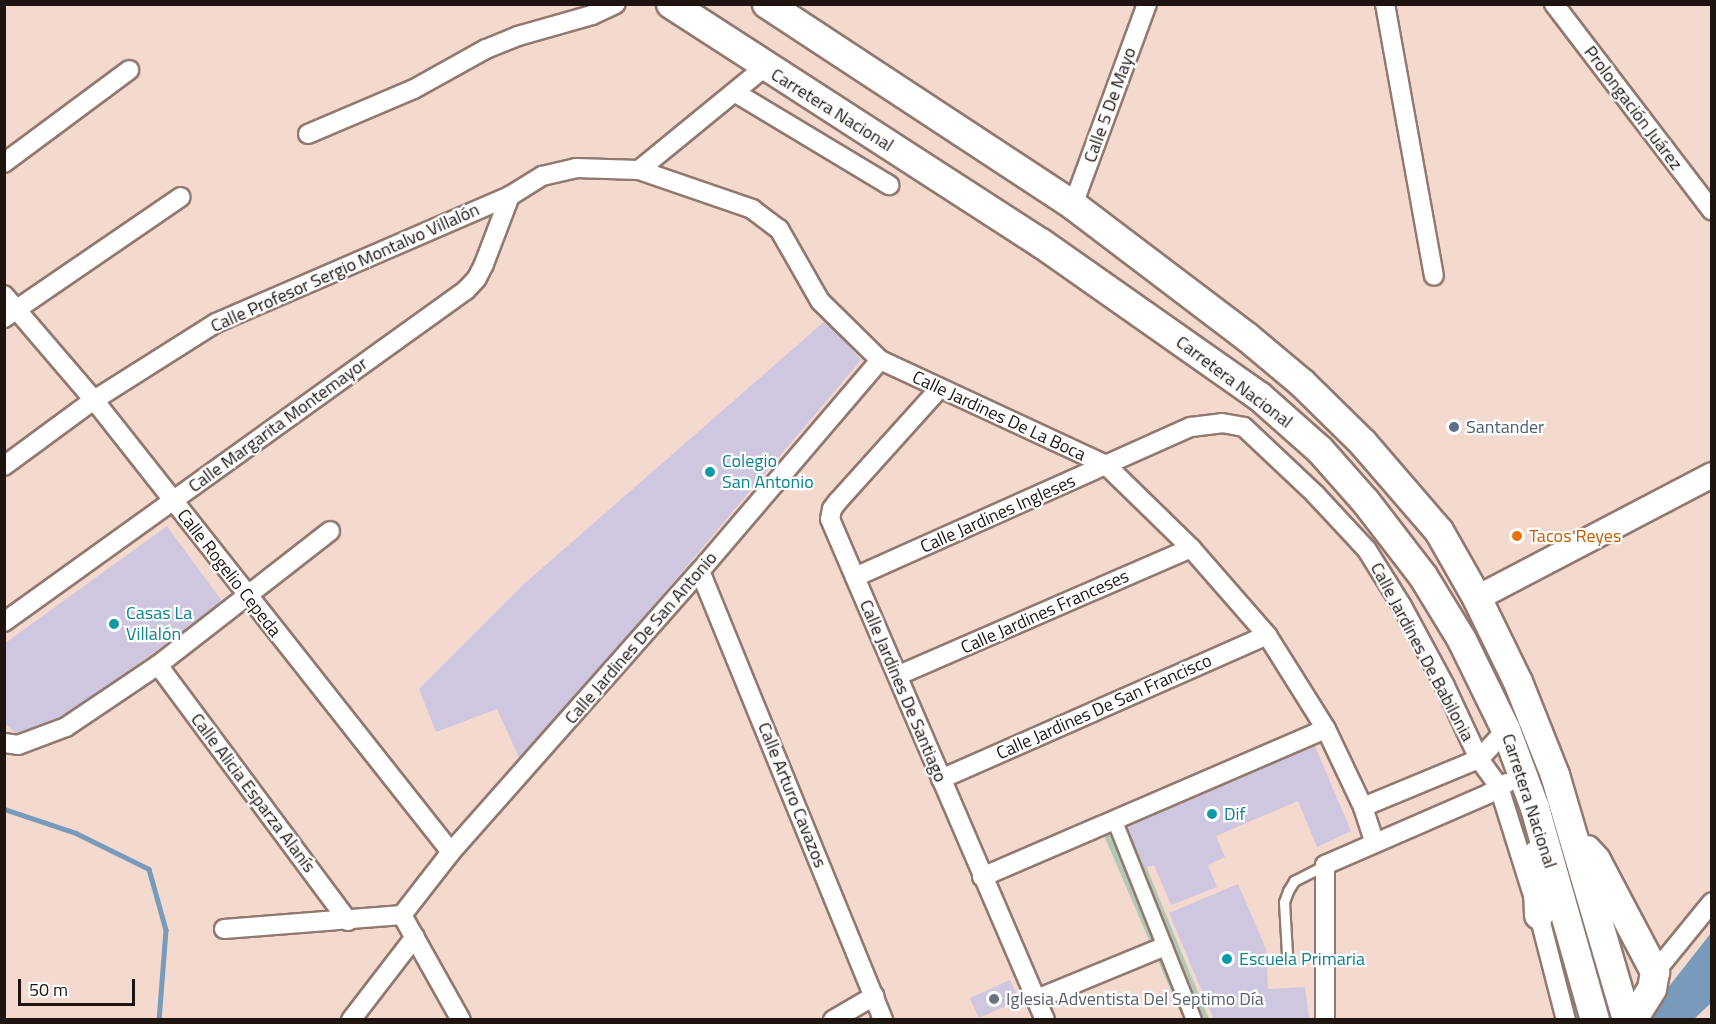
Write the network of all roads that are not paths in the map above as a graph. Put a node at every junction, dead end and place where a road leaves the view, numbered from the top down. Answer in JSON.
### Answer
{"nodes":[{"id":1,"x":616,"y":4,"type":"edge"},
{"id":2,"x":671,"y":4,"type":"edge"},
{"id":3,"x":767,"y":4,"type":"edge"},
{"id":4,"x":1147,"y":4,"type":"edge"},
{"id":5,"x":1385,"y":4,"type":"edge"},
{"id":6,"x":1554,"y":4,"type":"edge"},
{"id":7,"x":765,"y":67,"type":"junction"},
{"id":8,"x":129,"y":70,"type":"dead end"},
{"id":9,"x":736,"y":93,"type":"junction"},
{"id":10,"x":308,"y":134,"type":"dead end"},
{"id":11,"x":4,"y":163,"type":"edge"},
{"id":12,"x":639,"y":170,"type":"junction"},
{"id":13,"x":889,"y":185,"type":"dead end"},
{"id":14,"x":510,"y":196,"type":"junction"},
{"id":15,"x":181,"y":197,"type":"dead end"},
{"id":16,"x":1073,"y":205,"type":"junction"},
{"id":17,"x":1712,"y":211,"type":"edge"},
{"id":18,"x":1434,"y":276,"type":"dead end"},
{"id":19,"x":4,"y":295,"type":"edge"},
{"id":20,"x":11,"y":314,"type":"edge"},
{"id":21,"x":880,"y":360,"type":"junction"},
{"id":22,"x":939,"y":389,"type":"junction"},
{"id":23,"x":94,"y":400,"type":"junction"},
{"id":24,"x":1244,"y":427,"type":"joint"},
{"id":25,"x":1106,"y":465,"type":"junction"},
{"id":26,"x":4,"y":466,"type":"edge"},
{"id":27,"x":1711,"y":476,"type":"edge"},
{"id":28,"x":172,"y":501,"type":"junction"},
{"id":29,"x":330,"y":531,"type":"dead end"},
{"id":30,"x":1191,"y":548,"type":"junction"},
{"id":31,"x":700,"y":571,"type":"junction"},
{"id":32,"x":855,"y":577,"type":"junction"},
{"id":33,"x":246,"y":596,"type":"junction"},
{"id":34,"x":1477,"y":598,"type":"junction"},
{"id":35,"x":4,"y":622,"type":"edge"},
{"id":36,"x":1268,"y":635,"type":"junction"},
{"id":37,"x":158,"y":665,"type":"junction"},
{"id":38,"x":899,"y":675,"type":"junction"},
{"id":39,"x":1326,"y":729,"type":"junction"},
{"id":40,"x":1506,"y":730,"type":"junction"},
{"id":41,"x":11,"y":744,"type":"edge"},
{"id":42,"x":1479,"y":759,"type":"junction"},
{"id":43,"x":1524,"y":774,"type":"junction"},
{"id":44,"x":941,"y":778,"type":"junction"},
{"id":45,"x":1493,"y":790,"type":"junction"},
{"id":46,"x":1363,"y":807,"type":"junction"},
{"id":47,"x":1535,"y":808,"type":"junction"},
{"id":48,"x":1114,"y":819,"type":"junction"},
{"id":49,"x":1573,"y":833,"type":"junction"},
{"id":50,"x":1375,"y":843,"type":"junction"},
{"id":51,"x":452,"y":852,"type":"junction"},
{"id":52,"x":1325,"y":865,"type":"junction"},
{"id":53,"x":982,"y":877,"type":"junction"},
{"id":54,"x":1712,"y":902,"type":"edge"},
{"id":55,"x":402,"y":915,"type":"junction"},
{"id":56,"x":1539,"y":915,"type":"junction"},
{"id":57,"x":348,"y":921,"type":"junction"},
{"id":58,"x":224,"y":929,"type":"dead end"},
{"id":59,"x":415,"y":937,"type":"junction"},
{"id":60,"x":1163,"y":947,"type":"junction"},
{"id":61,"x":1287,"y":954,"type":"dead end"},
{"id":62,"x":1655,"y":972,"type":"junction"},
{"id":63,"x":874,"y":996,"type":"junction"},
{"id":64,"x":1037,"y":999,"type":"junction"},
{"id":65,"x":351,"y":1020,"type":"edge"},
{"id":66,"x":461,"y":1020,"type":"edge"},
{"id":67,"x":832,"y":1020,"type":"edge"},
{"id":68,"x":883,"y":1020,"type":"edge"},
{"id":69,"x":1045,"y":1020,"type":"edge"},
{"id":70,"x":1194,"y":1020,"type":"edge"},
{"id":71,"x":1325,"y":1020,"type":"edge"},
{"id":72,"x":1561,"y":1020,"type":"edge"},
{"id":73,"x":1566,"y":1020,"type":"edge"},
{"id":74,"x":1595,"y":1020,"type":"edge"},
{"id":75,"x":1627,"y":1020,"type":"edge"},
{"id":76,"x":1634,"y":1020,"type":"edge"}],
"edges":[{"from":1,"to":10,"type":"street"},
{"from":2,"to":7,"type":"highway","name":"Carretera Nacional"},
{"from":3,"to":16,"type":"highway","name":"Carretera Nacional"},
{"from":4,"to":16,"type":"street","name":"Calle 5 De Mayo"},
{"from":5,"to":18,"type":"street"},
{"from":6,"to":17,"type":"street","name":"Prolongación Juárez"},
{"from":7,"to":9,"type":"street"},
{"from":7,"to":40,"type":"highway","name":"Carretera Nacional"},
{"from":8,"to":11,"type":"street"},
{"from":9,"to":12,"type":"street"},
{"from":9,"to":13,"type":"street"},
{"from":12,"to":14,"type":"street","name":"Calle Jardines De La Boca"},
{"from":12,"to":21,"type":"street","name":"Calle Jardines De La Boca"},
{"from":14,"to":23,"type":"street","name":"Calle Profesor Sergio Montalvo Villalón"},
{"from":14,"to":28,"type":"street","name":"Calle Margarita Montemayor"},
{"from":15,"to":20,"type":"street"},
{"from":16,"to":34,"type":"highway","name":"Carretera Nacional"},
{"from":19,"to":20,"type":"street","name":"Calle Rogelio Cepeda"},
{"from":20,"to":23,"type":"street","name":"Calle Rogelio Cepeda"},
{"from":21,"to":22,"type":"street","name":"Calle Jardines De La Boca"},
{"from":21,"to":31,"type":"street","name":"Calle Jardines De San Antonio"},
{"from":22,"to":25,"type":"street","name":"Calle Jardines De La Boca"},
{"from":22,"to":32,"type":"street","name":"Calle Jardines De Santiago"},
{"from":23,"to":26,"type":"street","name":"Calle Profesor Sergio Montalvo Villalón"},
{"from":23,"to":28,"type":"street","name":"Calle Rogelio Cepeda"},
{"from":24,"to":25,"type":"street","name":"Calle Jardines Ingleses"},
{"from":24,"to":42,"type":"street","name":"Calle Jardines De Babilonia"},
{"from":25,"to":30,"type":"street","name":"Calle Jardines De La Boca"},
{"from":25,"to":32,"type":"street","name":"Calle Jardines Ingleses"},
{"from":27,"to":34,"type":"main road"},
{"from":28,"to":33,"type":"street","name":"Calle Rogelio Cepeda"},
{"from":28,"to":35,"type":"street","name":"Calle Margarita Montemayor"},
{"from":29,"to":33,"type":"street"},
{"from":30,"to":36,"type":"street","name":"Calle Jardines De La Boca"},
{"from":30,"to":38,"type":"street","name":"Calle Jardines Franceses"},
{"from":31,"to":51,"type":"street","name":"Calle Jardines De San Antonio"},
{"from":31,"to":63,"type":"street","name":"Calle Arturo Cavazos"},
{"from":32,"to":38,"type":"street","name":"Calle Jardines De Santiago"},
{"from":33,"to":37,"type":"street"},
{"from":33,"to":51,"type":"street","name":"Calle Rogelio Cepeda"},
{"from":34,"to":49,"type":"highway","name":"Carretera Nacional"},
{"from":36,"to":39,"type":"street","name":"Calle Jardines De La Boca"},
{"from":36,"to":44,"type":"street","name":"Calle Jardines De San Francisco"},
{"from":37,"to":41,"type":"street"},
{"from":37,"to":57,"type":"street","name":"Calle Alicia Esparza Alanís"},
{"from":38,"to":44,"type":"street","name":"Calle Jardines De Santiago"},
{"from":39,"to":46,"type":"street","name":"Calle Jardines De La Boca"},
{"from":39,"to":48,"type":"street"},
{"from":40,"to":42,"type":"street"},
{"from":40,"to":43,"type":"highway","name":"Carretera Nacional"},
{"from":42,"to":45,"type":"street","name":"Calle Jardines De Babilonia"},
{"from":42,"to":46,"type":"street"},
{"from":43,"to":45,"type":"street"},
{"from":43,"to":47,"type":"highway","name":"Carretera Nacional"},
{"from":44,"to":53,"type":"street","name":"Calle Jardines De Santiago"},
{"from":45,"to":50,"type":"street"},
{"from":45,"to":56,"type":"street"},
{"from":45,"to":72,"type":"street"},
{"from":46,"to":50,"type":"street","name":"Calle Jardines De La Boca"},
{"from":47,"to":56,"type":"highway"},
{"from":47,"to":74,"type":"highway","name":"Carretera Nacional"},
{"from":48,"to":53,"type":"street"},
{"from":48,"to":60,"type":"street"},
{"from":49,"to":62,"type":"highway"},
{"from":49,"to":75,"type":"highway","name":"Carretera Nacional"},
{"from":50,"to":52,"type":"street"},
{"from":51,"to":55,"type":"street","name":"Calle Jardines De San Antonio"},
{"from":52,"to":61,"type":"lane"},
{"from":52,"to":71,"type":"street"},
{"from":53,"to":64,"type":"street","name":"Calle Jardines De Santiago"},
{"from":54,"to":62,"type":"street"},
{"from":55,"to":57,"type":"street"},
{"from":55,"to":59,"type":"street"},
{"from":56,"to":73,"type":"street"},
{"from":57,"to":58,"type":"street"},
{"from":59,"to":65,"type":"street"},
{"from":59,"to":66,"type":"street"},
{"from":60,"to":64,"type":"street"},
{"from":60,"to":70,"type":"street"},
{"from":62,"to":76,"type":"highway"},
{"from":63,"to":67,"type":"street"},
{"from":63,"to":68,"type":"street","name":"Calle Arturo Cavazos"},
{"from":64,"to":69,"type":"street","name":"Calle Jardines De Santiago"}]}
